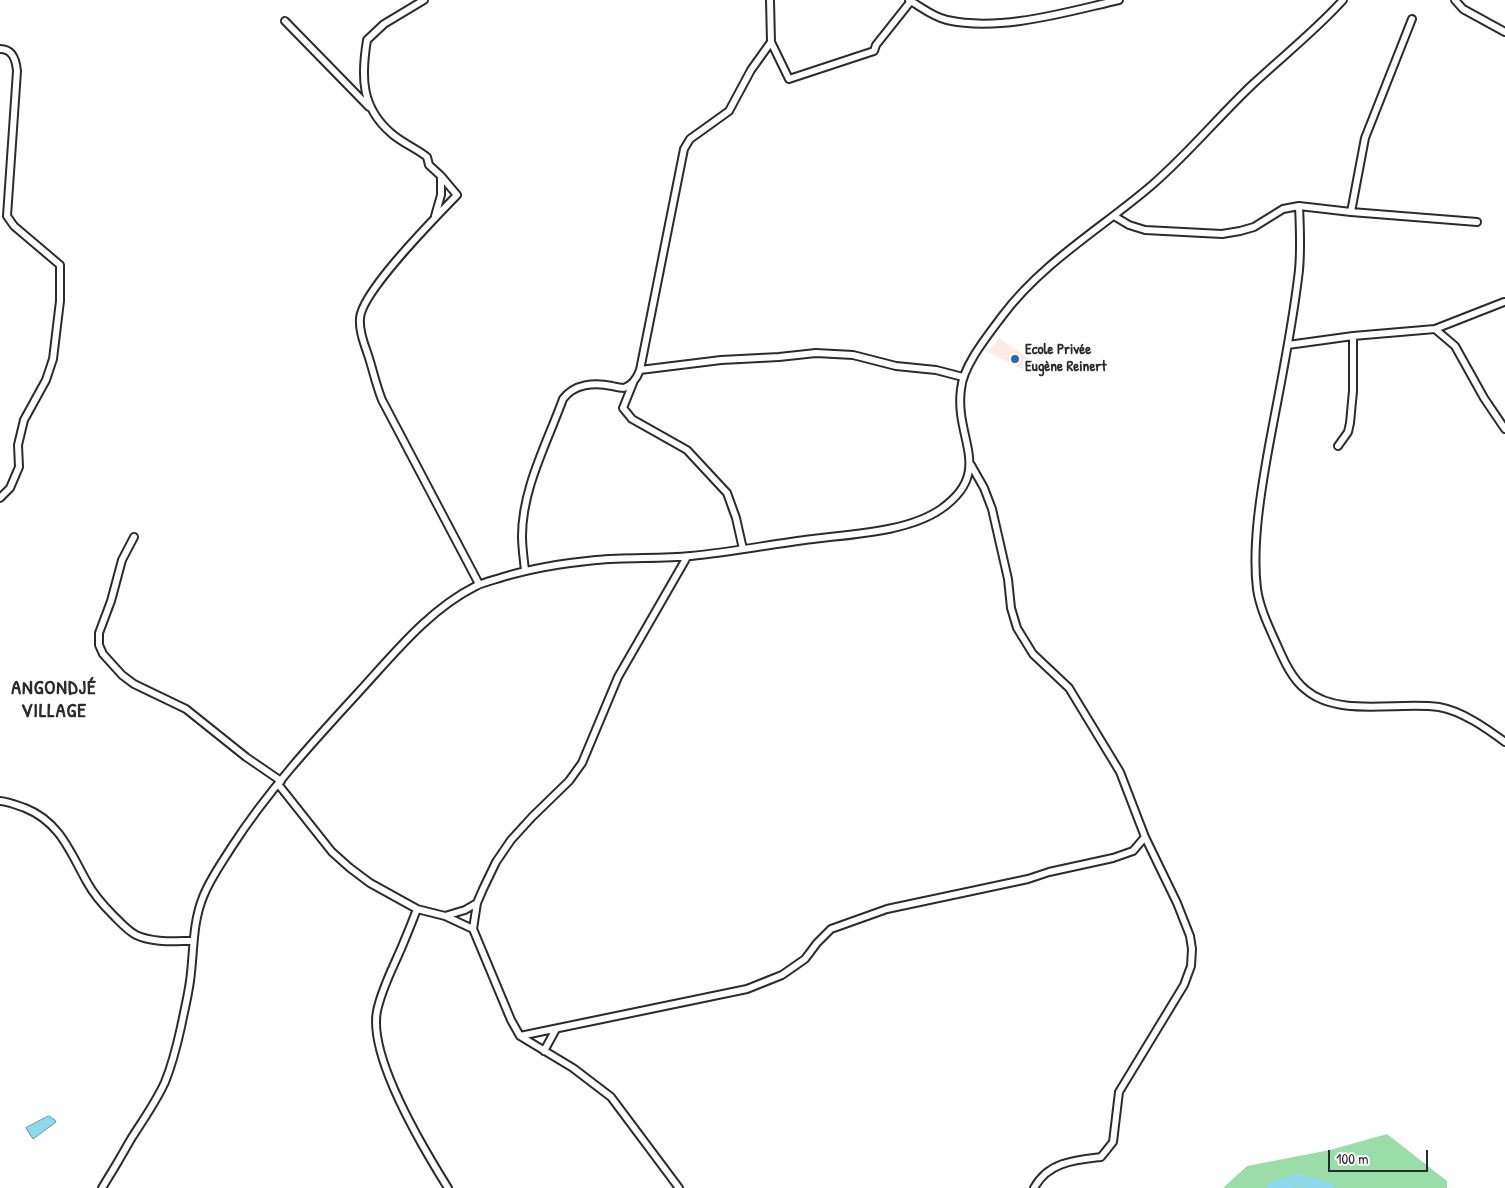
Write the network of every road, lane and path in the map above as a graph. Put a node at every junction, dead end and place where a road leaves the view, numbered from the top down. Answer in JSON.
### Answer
{"nodes":[{"id":1,"x":424,"y":0,"type":"edge"},
{"id":2,"x":770,"y":0,"type":"edge"},
{"id":3,"x":910,"y":0,"type":"edge"},
{"id":4,"x":1119,"y":0,"type":"edge"},
{"id":5,"x":1343,"y":0,"type":"edge"},
{"id":6,"x":1455,"y":0,"type":"edge"},
{"id":7,"x":1412,"y":19,"type":"dead end"},
{"id":8,"x":285,"y":21,"type":"dead end"},
{"id":9,"x":1505,"y":32,"type":"edge"},
{"id":10,"x":771,"y":42,"type":"junction"},
{"id":11,"x":0,"y":49,"type":"edge"},
{"id":12,"x":370,"y":108,"type":"junction"},
{"id":13,"x":441,"y":176,"type":"junction"},
{"id":14,"x":1299,"y":206,"type":"junction"},
{"id":15,"x":1351,"y":212,"type":"junction"},
{"id":16,"x":1114,"y":216,"type":"junction"},
{"id":17,"x":435,"y":217,"type":"junction"},
{"id":18,"x":1477,"y":222,"type":"dead end"},
{"id":19,"x":1504,"y":302,"type":"edge"},
{"id":20,"x":1435,"y":329,"type":"junction"},
{"id":21,"x":1353,"y":336,"type":"junction"},
{"id":22,"x":1288,"y":344,"type":"junction"},
{"id":23,"x":640,"y":370,"type":"junction"},
{"id":24,"x":963,"y":377,"type":"junction"},
{"id":25,"x":634,"y":382,"type":"junction"},
{"id":26,"x":1505,"y":429,"type":"edge"},
{"id":27,"x":1338,"y":446,"type":"dead end"},
{"id":28,"x":970,"y":466,"type":"junction"},
{"id":29,"x":0,"y":498,"type":"edge"},
{"id":30,"x":134,"y":537,"type":"dead end"},
{"id":31,"x":743,"y":549,"type":"junction"},
{"id":32,"x":687,"y":557,"type":"junction"},
{"id":33,"x":525,"y":571,"type":"junction"},
{"id":34,"x":479,"y":584,"type":"junction"},
{"id":35,"x":1505,"y":742,"type":"edge"},
{"id":36,"x":279,"y":782,"type":"junction"},
{"id":37,"x":0,"y":801,"type":"edge"},
{"id":38,"x":1146,"y":837,"type":"junction"},
{"id":39,"x":477,"y":903,"type":"junction"},
{"id":40,"x":417,"y":909,"type":"junction"},
{"id":41,"x":445,"y":916,"type":"junction"},
{"id":42,"x":473,"y":929,"type":"junction"},
{"id":43,"x":193,"y":941,"type":"junction"},
{"id":44,"x":556,"y":1029,"type":"junction"},
{"id":45,"x":520,"y":1036,"type":"junction"},
{"id":46,"x":544,"y":1051,"type":"junction"},
{"id":47,"x":102,"y":1188,"type":"edge"},
{"id":48,"x":448,"y":1188,"type":"edge"},
{"id":49,"x":679,"y":1188,"type":"edge"},
{"id":50,"x":1034,"y":1188,"type":"edge"}],
"edges":[{"from":1,"to":12,"type":"street"},
{"from":2,"to":10,"type":"street"},
{"from":3,"to":4,"type":"street"},
{"from":3,"to":10,"type":"street"},
{"from":5,"to":16,"type":"street"},
{"from":6,"to":9,"type":"street"},
{"from":7,"to":15,"type":"street"},
{"from":8,"to":12,"type":"street"},
{"from":10,"to":23,"type":"street"},
{"from":11,"to":29,"type":"street"},
{"from":12,"to":13,"type":"street"},
{"from":13,"to":17,"type":"street"},
{"from":13,"to":17,"type":"street"},
{"from":14,"to":15,"type":"street"},
{"from":14,"to":16,"type":"street"},
{"from":14,"to":22,"type":"street"},
{"from":15,"to":18,"type":"street"},
{"from":16,"to":24,"type":"street"},
{"from":17,"to":34,"type":"street"},
{"from":19,"to":20,"type":"street"},
{"from":20,"to":21,"type":"street"},
{"from":20,"to":26,"type":"street"},
{"from":21,"to":22,"type":"street"},
{"from":21,"to":27,"type":"street"},
{"from":22,"to":35,"type":"street"},
{"from":23,"to":24,"type":"street"},
{"from":23,"to":25,"type":"street"},
{"from":24,"to":28,"type":"street"},
{"from":25,"to":31,"type":"street"},
{"from":25,"to":33,"type":"street"},
{"from":28,"to":31,"type":"street"},
{"from":28,"to":38,"type":"street"},
{"from":30,"to":36,"type":"street"},
{"from":31,"to":32,"type":"street"},
{"from":32,"to":33,"type":"street"},
{"from":32,"to":39,"type":"street"},
{"from":33,"to":34,"type":"street"},
{"from":34,"to":36,"type":"street"},
{"from":36,"to":40,"type":"street"},
{"from":36,"to":43,"type":"street"},
{"from":37,"to":43,"type":"street"},
{"from":38,"to":44,"type":"street"},
{"from":38,"to":50,"type":"street"},
{"from":39,"to":41,"type":"street"},
{"from":39,"to":42,"type":"street"},
{"from":40,"to":41,"type":"street"},
{"from":40,"to":48,"type":"street"},
{"from":41,"to":42,"type":"street"},
{"from":42,"to":45,"type":"street"},
{"from":43,"to":47,"type":"street"},
{"from":44,"to":45,"type":"street"},
{"from":44,"to":46,"type":"street"},
{"from":45,"to":46,"type":"street"},
{"from":46,"to":49,"type":"street"}]}
